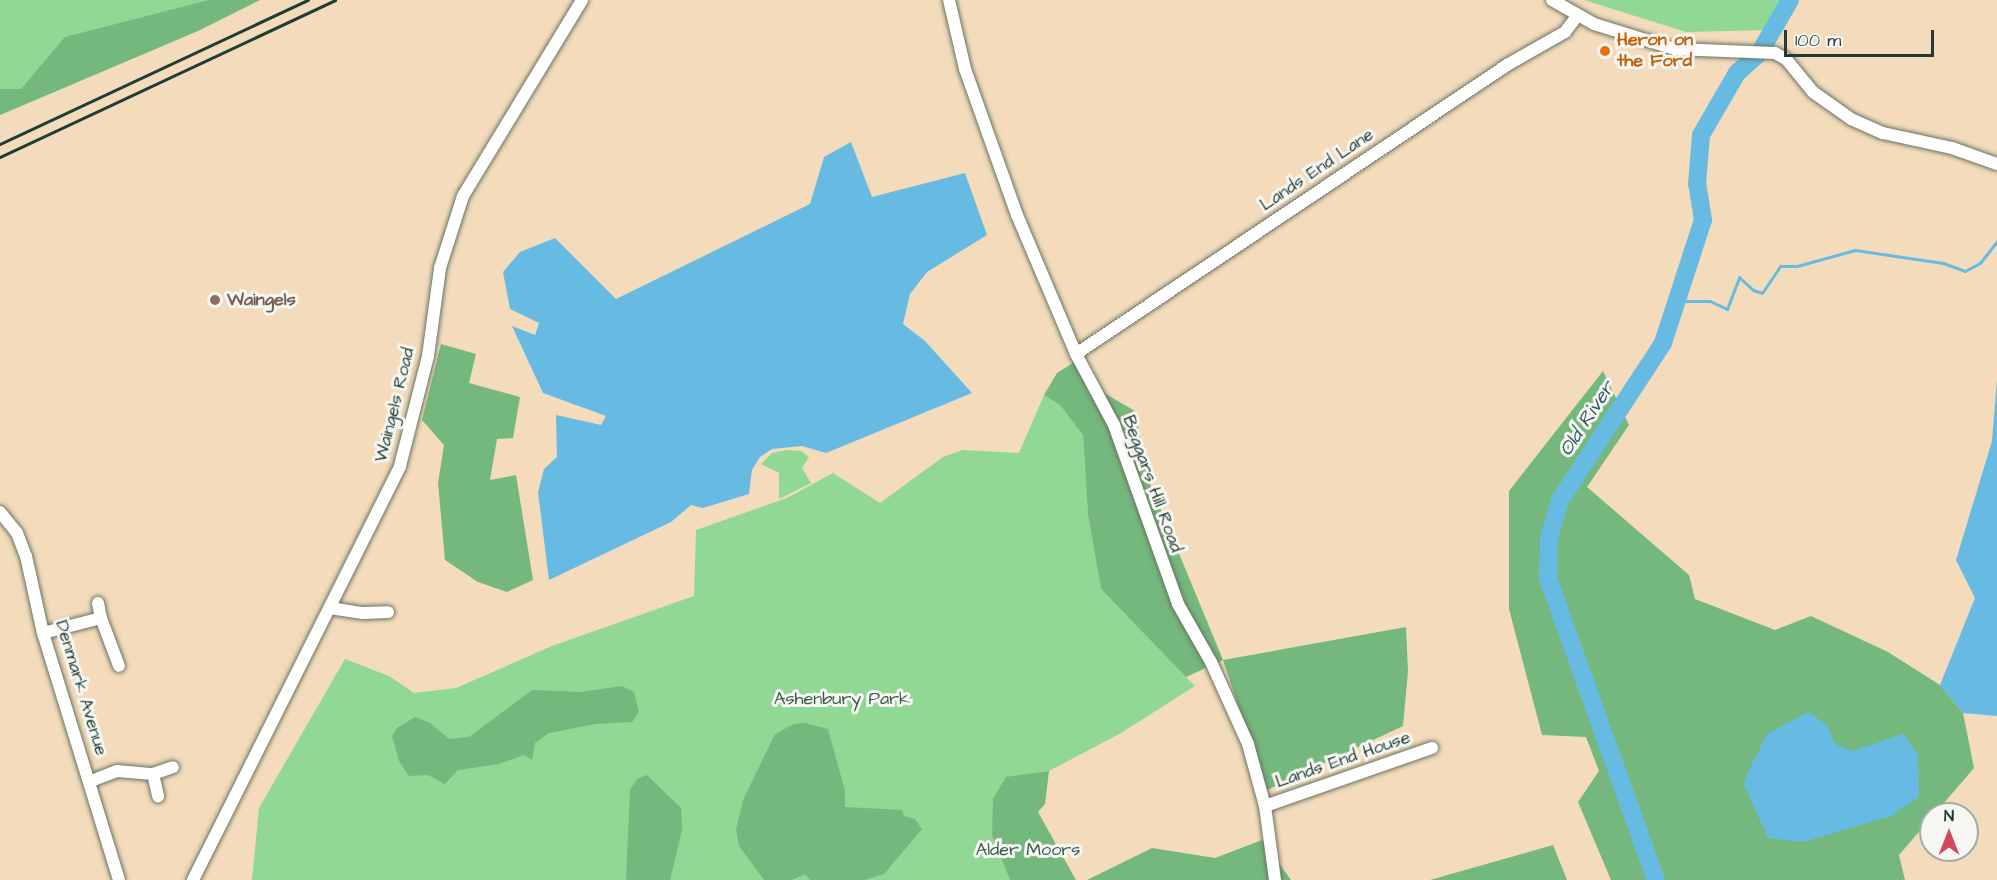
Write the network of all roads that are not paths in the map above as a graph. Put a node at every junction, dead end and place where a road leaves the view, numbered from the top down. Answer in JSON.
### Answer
{"nodes":[{"id":1,"x":582,"y":0,"type":"edge"},
{"id":2,"x":949,"y":0,"type":"edge"},
{"id":3,"x":1552,"y":0,"type":"edge"},
{"id":4,"x":1577,"y":16,"type":"junction"},
{"id":5,"x":1997,"y":164,"type":"edge"},
{"id":6,"x":1076,"y":354,"type":"junction"},
{"id":7,"x":0,"y":512,"type":"edge"},
{"id":8,"x":98,"y":603,"type":"dead end"},
{"id":9,"x":330,"y":608,"type":"junction"},
{"id":10,"x":388,"y":612,"type":"dead end"},
{"id":11,"x":101,"y":618,"type":"junction"},
{"id":12,"x":43,"y":633,"type":"junction"},
{"id":13,"x":119,"y":666,"type":"dead end"},
{"id":14,"x":1432,"y":748,"type":"dead end"},
{"id":15,"x":173,"y":767,"type":"dead end"},
{"id":16,"x":153,"y":774,"type":"junction"},
{"id":17,"x":91,"y":781,"type":"junction"},
{"id":18,"x":158,"y":796,"type":"dead end"},
{"id":19,"x":1265,"y":806,"type":"junction"},
{"id":20,"x":119,"y":880,"type":"edge"},
{"id":21,"x":193,"y":880,"type":"edge"},
{"id":22,"x":1275,"y":880,"type":"edge"}],
"edges":[{"from":1,"to":9,"type":"street","name":"Waingels Road"},
{"from":2,"to":6,"type":"street","name":"Beggars Hill Road"},
{"from":3,"to":4,"type":"street"},
{"from":4,"to":5,"type":"street"},
{"from":4,"to":6,"type":"street","name":"Lands End Lane"},
{"from":6,"to":19,"type":"street","name":"Beggars Hill Road"},
{"from":7,"to":12,"type":"street","name":"Denmark Avenue"},
{"from":8,"to":11,"type":"street"},
{"from":9,"to":10,"type":"street"},
{"from":9,"to":21,"type":"street","name":"Waingels Road"},
{"from":11,"to":12,"type":"street"},
{"from":11,"to":13,"type":"street"},
{"from":12,"to":17,"type":"street","name":"Denmark Avenue"},
{"from":14,"to":19,"type":"street","name":"Lands End House"},
{"from":15,"to":16,"type":"street"},
{"from":16,"to":17,"type":"street"},
{"from":16,"to":18,"type":"street"},
{"from":17,"to":20,"type":"street","name":"Denmark Avenue"},
{"from":19,"to":22,"type":"street","name":"Beggars Hill Road"}]}
